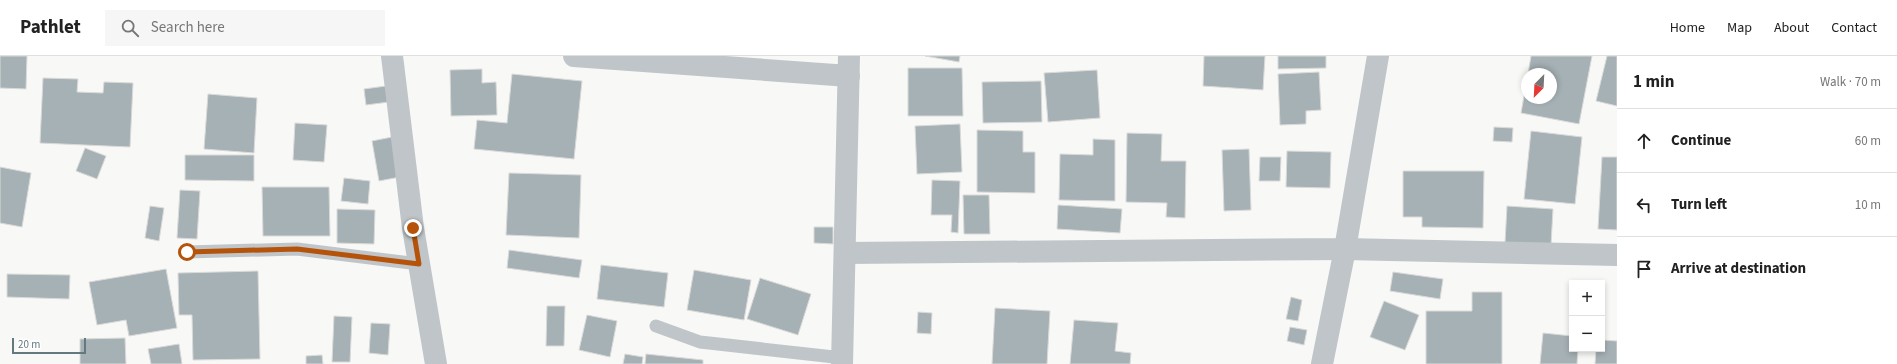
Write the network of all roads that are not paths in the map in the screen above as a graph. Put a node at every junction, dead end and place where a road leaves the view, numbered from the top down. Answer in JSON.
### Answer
{"nodes":[{"id":1,"x":392,"y":56,"type":"edge"},
{"id":2,"x":574,"y":56,"type":"edge"},
{"id":3,"x":1378,"y":56,"type":"edge"},
{"id":4,"x":849,"y":66,"type":"edge"},
{"id":5,"x":1345,"y":249,"type":"junction"},
{"id":6,"x":187,"y":252,"type":"dead end"},
{"id":7,"x":845,"y":253,"type":"junction"},
{"id":8,"x":1617,"y":255,"type":"edge"},
{"id":9,"x":419,"y":264,"type":"junction"},
{"id":10,"x":656,"y":326,"type":"dead end"},
{"id":11,"x":842,"y":361,"type":"edge"},
{"id":12,"x":436,"y":364,"type":"edge"},
{"id":13,"x":1322,"y":364,"type":"edge"}],
"edges":[{"from":1,"to":9,"type":"street"},
{"from":2,"to":4,"type":"street"},
{"from":3,"to":5,"type":"street"},
{"from":4,"to":7,"type":"street"},
{"from":5,"to":7,"type":"street"},
{"from":5,"to":8,"type":"street"},
{"from":5,"to":13,"type":"street"},
{"from":6,"to":9,"type":"lane"},
{"from":7,"to":11,"type":"street"},
{"from":9,"to":12,"type":"street"},
{"from":10,"to":11,"type":"lane"}]}
